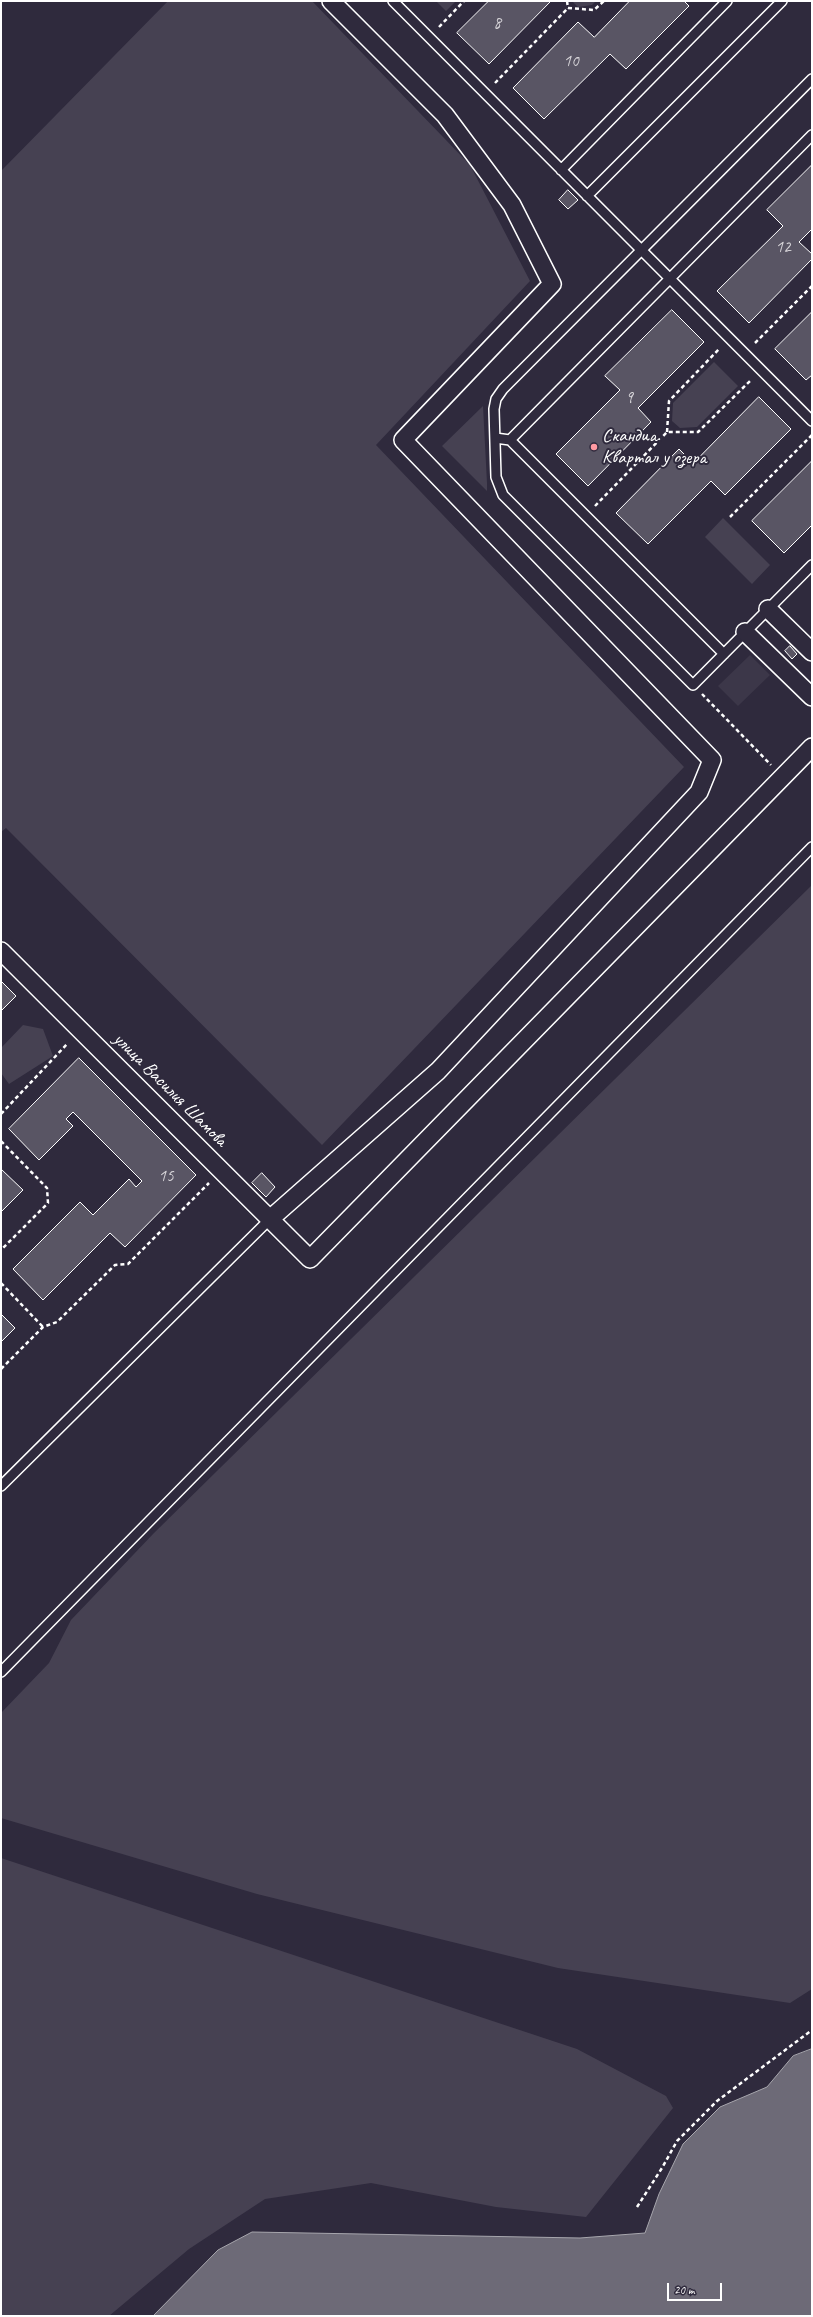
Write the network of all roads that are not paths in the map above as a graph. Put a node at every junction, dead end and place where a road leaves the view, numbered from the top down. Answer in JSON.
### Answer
{"nodes":[{"id":1,"x":331,"y":1,"type":"edge"},
{"id":2,"x":393,"y":1,"type":"edge"},
{"id":3,"x":727,"y":1,"type":"edge"},
{"id":4,"x":782,"y":1,"type":"edge"},
{"id":5,"x":812,"y":79,"type":"edge"},
{"id":6,"x":812,"y":135,"type":"edge"},
{"id":7,"x":562,"y":170,"type":"junction"},
{"id":8,"x":587,"y":196,"type":"junction"},
{"id":9,"x":641,"y":250,"type":"junction"},
{"id":10,"x":669,"y":278,"type":"junction"},
{"id":11,"x":812,"y":421,"type":"edge"},
{"id":12,"x":495,"y":438,"type":"junction"},
{"id":13,"x":510,"y":440,"type":"junction"},
{"id":14,"x":812,"y":565,"type":"edge"},
{"id":15,"x":768,"y":609,"type":"junction"},
{"id":16,"x":745,"y":632,"type":"junction"},
{"id":17,"x":812,"y":652,"type":"edge"},
{"id":18,"x":724,"y":654,"type":"junction"},
{"id":19,"x":812,"y":697,"type":"edge"},
{"id":20,"x":812,"y":747,"type":"edge"},
{"id":21,"x":812,"y":847,"type":"edge"},
{"id":22,"x":1,"y":951,"type":"edge"},
{"id":23,"x":270,"y":1219,"type":"junction"},
{"id":24,"x":1,"y":1486,"type":"edge"},
{"id":25,"x":1,"y":1672,"type":"edge"}],
"edges":[{"from":1,"to":23,"type":"street"},
{"from":2,"to":7,"type":"lane"},
{"from":3,"to":7,"type":"lane"},
{"from":4,"to":8,"type":"lane"},
{"from":5,"to":9,"type":"lane"},
{"from":6,"to":10,"type":"lane"},
{"from":7,"to":8,"type":"lane"},
{"from":8,"to":9,"type":"lane"},
{"from":9,"to":10,"type":"lane"},
{"from":9,"to":12,"type":"lane"},
{"from":10,"to":11,"type":"lane"},
{"from":10,"to":13,"type":"lane"},
{"from":12,"to":13,"type":"lane"},
{"from":12,"to":18,"type":"lane"},
{"from":13,"to":18,"type":"lane"},
{"from":14,"to":15,"type":"lane"},
{"from":15,"to":16,"type":"lane"},
{"from":15,"to":17,"type":"street"},
{"from":16,"to":18,"type":"lane"},
{"from":16,"to":19,"type":"street"},
{"from":20,"to":23,"type":"street","name":"улица Василия Шамова"},
{"from":21,"to":25,"type":"lane"},
{"from":22,"to":23,"type":"street","name":"улица Василия Шамова"},
{"from":23,"to":24,"type":"lane"}]}
